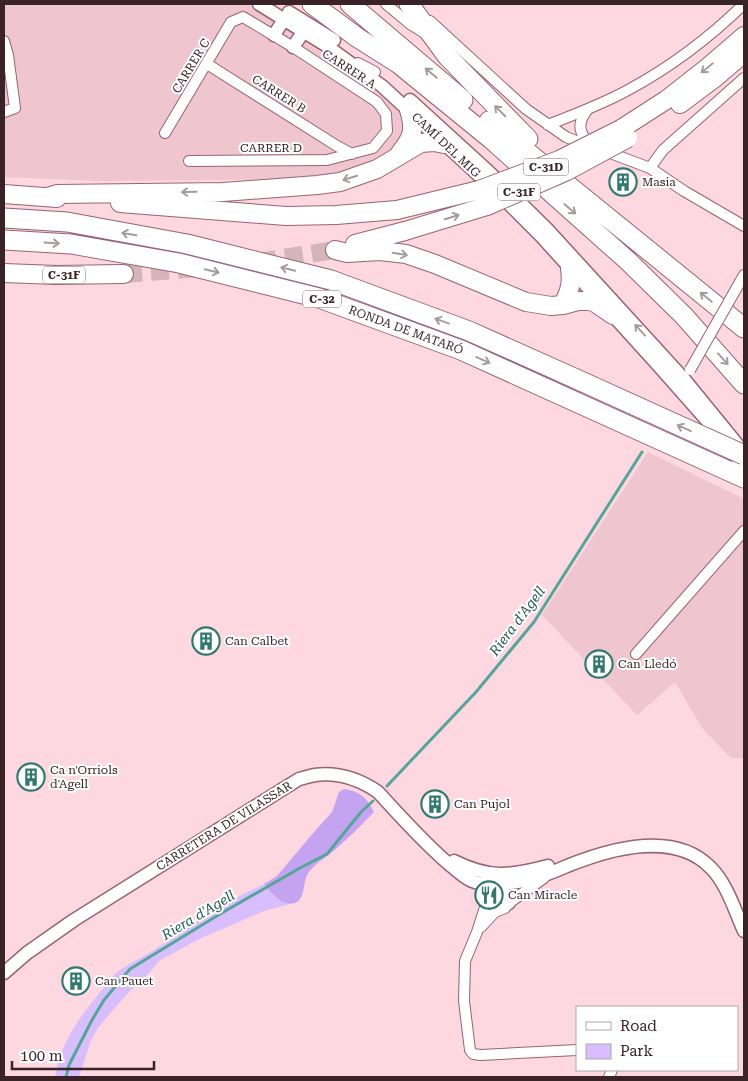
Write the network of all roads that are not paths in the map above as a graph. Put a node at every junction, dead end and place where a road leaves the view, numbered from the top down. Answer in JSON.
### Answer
{"nodes":[{"id":1,"x":259,"y":4,"type":"edge"},
{"id":2,"x":266,"y":4,"type":"edge"},
{"id":3,"x":275,"y":4,"type":"edge"},
{"id":4,"x":312,"y":4,"type":"edge"},
{"id":5,"x":328,"y":4,"type":"edge"},
{"id":6,"x":350,"y":4,"type":"edge"},
{"id":7,"x":386,"y":4,"type":"edge"},
{"id":8,"x":409,"y":4,"type":"edge"},
{"id":9,"x":744,"y":4,"type":"edge"},
{"id":10,"x":243,"y":17,"type":"joint"},
{"id":11,"x":285,"y":18,"type":"junction"},
{"id":12,"x":304,"y":31,"type":"junction"},
{"id":13,"x":274,"y":35,"type":"junction"},
{"id":14,"x":744,"y":36,"type":"edge"},
{"id":15,"x":432,"y":37,"type":"junction"},
{"id":16,"x":4,"y":41,"type":"edge"},
{"id":17,"x":293,"y":47,"type":"junction"},
{"id":18,"x":465,"y":53,"type":"junction"},
{"id":19,"x":744,"y":53,"type":"edge"},
{"id":20,"x":207,"y":64,"type":"junction"},
{"id":21,"x":399,"y":64,"type":"junction"},
{"id":22,"x":375,"y":72,"type":"junction"},
{"id":23,"x":744,"y":78,"type":"edge"},
{"id":24,"x":588,"y":109,"type":"junction"},
{"id":25,"x":409,"y":110,"type":"junction"},
{"id":26,"x":4,"y":112,"type":"edge"},
{"id":27,"x":548,"y":125,"type":"junction"},
{"id":28,"x":165,"y":133,"type":"dead end"},
{"id":29,"x":624,"y":133,"type":"junction"},
{"id":30,"x":444,"y":144,"type":"junction"},
{"id":31,"x":337,"y":146,"type":"junction"},
{"id":32,"x":591,"y":147,"type":"junction"},
{"id":33,"x":352,"y":154,"type":"junction"},
{"id":34,"x":334,"y":158,"type":"junction"},
{"id":35,"x":395,"y":159,"type":"junction"},
{"id":36,"x":189,"y":161,"type":"dead end"},
{"id":37,"x":650,"y":168,"type":"junction"},
{"id":38,"x":4,"y":194,"type":"edge"},
{"id":39,"x":46,"y":197,"type":"junction"},
{"id":40,"x":582,"y":197,"type":"junction"},
{"id":41,"x":4,"y":218,"type":"edge"},
{"id":42,"x":744,"y":226,"type":"edge"},
{"id":43,"x":4,"y":240,"type":"edge"},
{"id":44,"x":570,"y":268,"type":"junction"},
{"id":45,"x":4,"y":273,"type":"edge"},
{"id":46,"x":124,"y":274,"type":"tunnel mouth"},
{"id":47,"x":742,"y":278,"type":"edge"},
{"id":48,"x":563,"y":305,"type":"junction"},
{"id":49,"x":613,"y":315,"type":"junction"},
{"id":50,"x":744,"y":328,"type":"edge"},
{"id":51,"x":657,"y":364,"type":"junction"},
{"id":52,"x":687,"y":374,"type":"junction"},
{"id":53,"x":744,"y":384,"type":"edge"},
{"id":54,"x":699,"y":411,"type":"junction"},
{"id":55,"x":744,"y":455,"type":"edge"},
{"id":56,"x":744,"y":467,"type":"edge"},
{"id":57,"x":744,"y":478,"type":"edge"},
{"id":58,"x":744,"y":531,"type":"edge"},
{"id":59,"x":636,"y":654,"type":"dead end"},
{"id":60,"x":431,"y":849,"type":"junction"},
{"id":61,"x":458,"y":863,"type":"junction"},
{"id":62,"x":549,"y":870,"type":"junction"},
{"id":63,"x":486,"y":889,"type":"junction"},
{"id":64,"x":504,"y":906,"type":"junction"},
{"id":65,"x":477,"y":932,"type":"junction"},
{"id":66,"x":744,"y":932,"type":"edge"},
{"id":67,"x":4,"y":973,"type":"edge"},
{"id":68,"x":576,"y":1050,"type":"edge"}],
"edges":[{"from":1,"to":11,"type":"street","name":"CAMÍ DEL MIG"},
{"from":2,"to":11,"type":"street","name":"CAMÍ DEL MIG"},
{"from":3,"to":22,"type":"street","name":"CAMÍ DEL MIG"},
{"from":4,"to":21,"type":"highway"},
{"from":5,"to":21,"type":"highway","number":"C-31D"},
{"from":40,"to":6,"type":"highway","number":"C-31D","one_way":true},
{"from":7,"to":15,"type":"street"},
{"from":8,"to":15,"type":"highway"},
{"from":8,"to":18,"type":"street"},
{"from":9,"to":24,"type":"street"},
{"from":10,"to":13,"type":"street","name":"CARRER A"},
{"from":10,"to":20,"type":"street","name":"CARRER C"},
{"from":11,"to":12,"type":"street","name":"CAMÍ DEL MIG"},
{"from":11,"to":13,"type":"street"},
{"from":12,"to":17,"type":"street"},
{"from":12,"to":22,"type":"street","name":"CAMÍ DEL MIG"},
{"from":12,"to":25,"type":"street","name":"CAMÍ DEL MIG"},
{"from":13,"to":17,"type":"street","name":"CARRER A"},
{"from":14,"to":29,"type":"highway","number":"C-31F","one_way":true},
{"from":15,"to":18,"type":"street"},
{"from":40,"to":15,"type":"highway","one_way":true},
{"from":16,"to":26,"type":"street"},
{"from":17,"to":33,"type":"street","name":"CARRER A"},
{"from":18,"to":27,"type":"street"},
{"from":19,"to":29,"type":"highway","number":"C-31F"},
{"from":20,"to":28,"type":"street","name":"CARRER C"},
{"from":20,"to":31,"type":"street","name":"CARRER B"},
{"from":21,"to":53,"type":"highway","number":"C-31D","one_way":true},
{"from":52,"to":22,"type":"street","name":"CAMÍ DEL MIG","one_way":true},
{"from":23,"to":37,"type":"street"},
{"from":24,"to":27,"type":"street"},
{"from":24,"to":32,"type":"street"},
{"from":25,"to":30,"type":"street","name":"CAMÍ DEL MIG"},
{"from":25,"to":35,"type":"highway"},
{"from":27,"to":32,"type":"street"},
{"from":29,"to":39,"type":"highway","number":"C-31F","bridge":true},
{"from":29,"to":48,"type":"highway","number":"C-31F","bridge":true},
{"from":30,"to":35,"type":"highway"},
{"from":30,"to":44,"type":"street","name":"CAMÍ DEL MIG"},
{"from":31,"to":33,"type":"street","name":"CARRER B"},
{"from":31,"to":34,"type":"street"},
{"from":32,"to":37,"type":"street"},
{"from":33,"to":34,"type":"street","name":"CARRER D"},
{"from":34,"to":36,"type":"street","name":"CARRER D"},
{"from":35,"to":39,"type":"highway","one_way":true},
{"from":37,"to":42,"type":"street"},
{"from":38,"to":39,"type":"highway","number":"C-31F"},
{"from":50,"to":40,"type":"highway","number":"C-31D","one_way":true},
{"from":55,"to":41,"type":"highway","name":"RONDA DE MATARÓ","number":"C-32","one_way":true,"bridge":true},
{"from":43,"to":57,"type":"highway","name":"RONDA DE MATARÓ","number":"C-32","one_way":true},
{"from":44,"to":48,"type":"highway"},
{"from":44,"to":49,"type":"street","name":"CAMÍ DEL MIG"},
{"from":45,"to":46,"type":"highway","number":"C-31F"},
{"from":47,"to":52,"type":"street","bridge":true},
{"from":48,"to":49,"type":"highway"},
{"from":49,"to":51,"type":"street","name":"CAMÍ DEL MIG"},
{"from":51,"to":52,"type":"street","name":"CAMÍ DEL MIG"},
{"from":51,"to":54,"type":"street","name":"CAMÍ DEL MIG"},
{"from":52,"to":54,"type":"street","name":"CAMÍ DEL MIG"},
{"from":52,"to":55,"type":"street","name":"CAMÍ DEL MIG"},
{"from":54,"to":56,"type":"street","name":"CAMÍ DEL MIG"},
{"from":58,"to":59,"type":"street"},
{"from":60,"to":61,"type":"street"},
{"from":60,"to":63,"type":"street","name":"CARRETERA DE VILASSAR"},
{"from":60,"to":67,"type":"street","name":"CARRETERA DE VILASSAR"},
{"from":61,"to":62,"type":"street"},
{"from":61,"to":63,"type":"street"},
{"from":62,"to":63,"type":"street"},
{"from":62,"to":64,"type":"street"},
{"from":62,"to":66,"type":"street"},
{"from":63,"to":64,"type":"street"},
{"from":63,"to":64,"type":"street"},
{"from":63,"to":65,"type":"street"},
{"from":64,"to":65,"type":"street"},
{"from":65,"to":68,"type":"street"}]}
